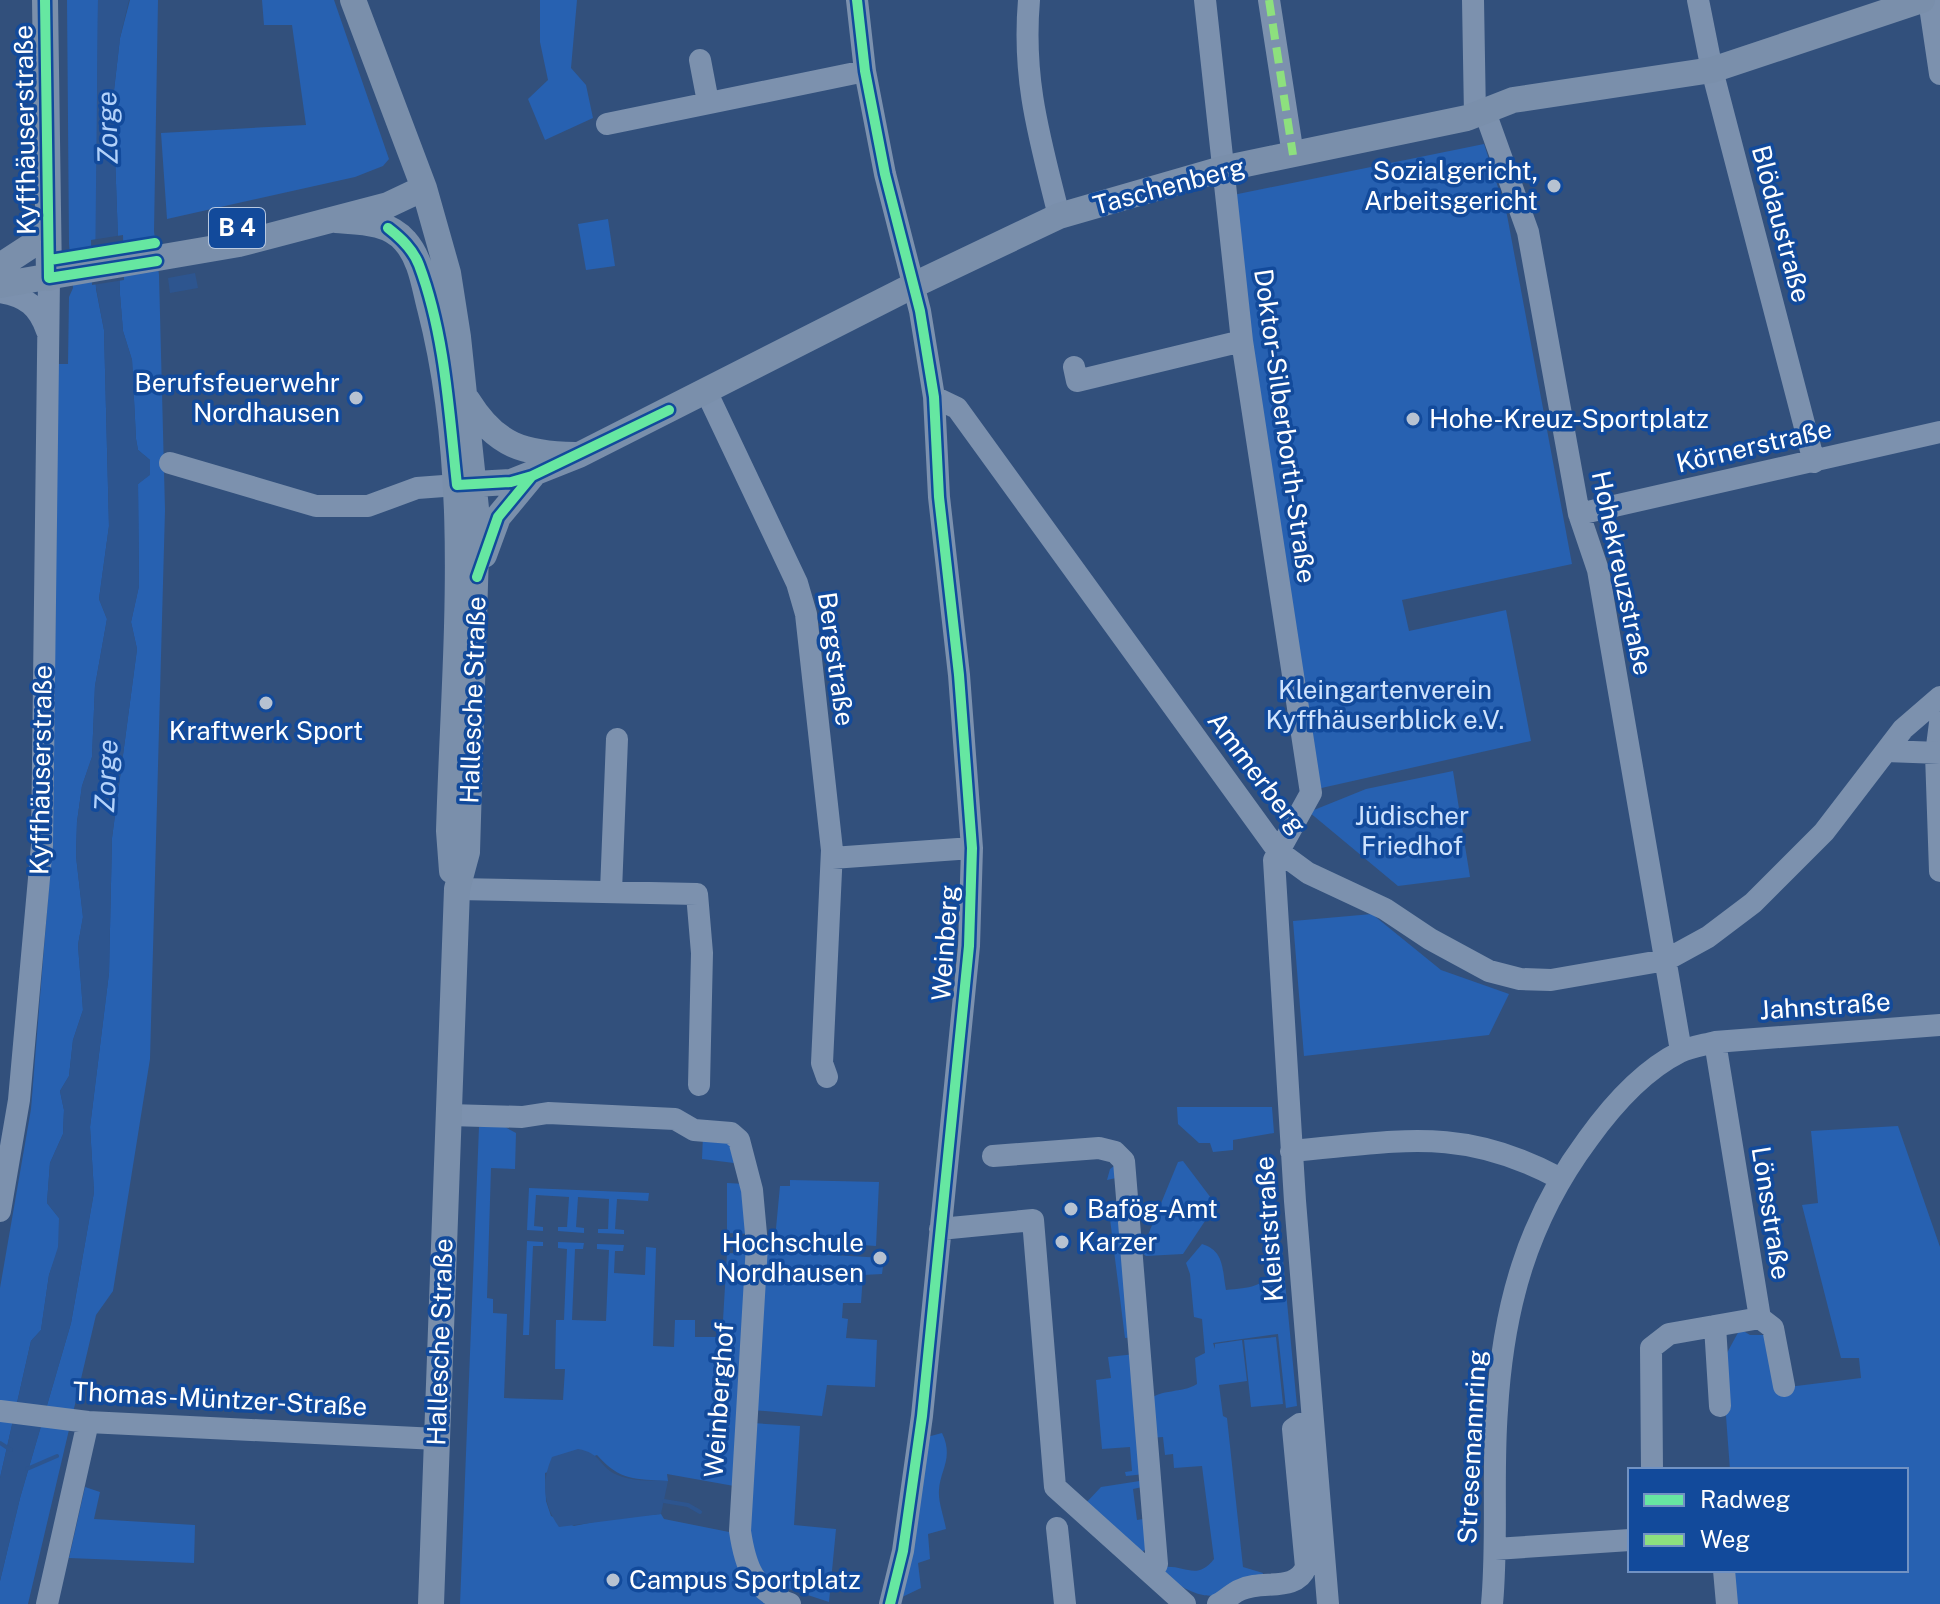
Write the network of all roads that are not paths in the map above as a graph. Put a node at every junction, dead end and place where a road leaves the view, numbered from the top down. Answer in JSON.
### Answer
{"nodes":[{"id":1,"x":45,"y":0,"type":"edge"},
{"id":2,"x":353,"y":0,"type":"edge"},
{"id":3,"x":857,"y":0,"type":"edge"},
{"id":4,"x":1029,"y":0,"type":"edge"},
{"id":5,"x":1205,"y":0,"type":"edge"},
{"id":6,"x":1269,"y":0,"type":"edge"},
{"id":7,"x":1473,"y":0,"type":"edge"},
{"id":8,"x":1698,"y":0,"type":"edge"},
{"id":9,"x":1922,"y":0,"type":"edge"},
{"id":10,"x":1929,"y":0,"type":"edge"},
{"id":11,"x":700,"y":60,"type":"dead end"},
{"id":12,"x":1712,"y":70,"type":"junction"},
{"id":13,"x":865,"y":71,"type":"junction"},
{"id":14,"x":1940,"y":74,"type":"edge"},
{"id":15,"x":708,"y":102,"type":"junction"},
{"id":16,"x":1480,"y":114,"type":"junction"},
{"id":17,"x":607,"y":124,"type":"dead end"},
{"id":18,"x":1293,"y":155,"type":"junction"},
{"id":19,"x":1222,"y":169,"type":"junction"},
{"id":20,"x":424,"y":188,"type":"junction"},
{"id":21,"x":49,"y":194,"type":"junction"},
{"id":22,"x":1059,"y":216,"type":"junction"},
{"id":23,"x":336,"y":220,"type":"junction"},
{"id":24,"x":156,"y":252,"type":"junction"},
{"id":25,"x":0,"y":266,"type":"edge"},
{"id":26,"x":60,"y":267,"type":"junction"},
{"id":27,"x":0,"y":285,"type":"edge"},
{"id":28,"x":914,"y":285,"type":"junction"},
{"id":29,"x":0,"y":292,"type":"edge"},
{"id":30,"x":48,"y":332,"type":"junction"},
{"id":31,"x":1242,"y":341,"type":"junction"},
{"id":32,"x":1074,"y":367,"type":"dead end"},
{"id":33,"x":706,"y":391,"type":"junction"},
{"id":34,"x":465,"y":397,"type":"junction"},
{"id":35,"x":934,"y":397,"type":"junction"},
{"id":36,"x":1940,"y":432,"type":"edge"},
{"id":37,"x":579,"y":455,"type":"junction"},
{"id":38,"x":1814,"y":462,"type":"junction"},
{"id":39,"x":170,"y":463,"type":"dead end"},
{"id":40,"x":532,"y":476,"type":"junction"},
{"id":41,"x":466,"y":484,"type":"junction"},
{"id":42,"x":1579,"y":514,"type":"junction"},
{"id":43,"x":477,"y":577,"type":"junction"},
{"id":44,"x":1940,"y":697,"type":"edge"},
{"id":45,"x":1940,"y":723,"type":"edge"},
{"id":46,"x":617,"y":739,"type":"dead end"},
{"id":47,"x":1886,"y":751,"type":"junction"},
{"id":48,"x":1938,"y":754,"type":"edge"},
{"id":49,"x":972,"y":848,"type":"junction"},
{"id":50,"x":1278,"y":851,"type":"junction"},
{"id":51,"x":832,"y":858,"type":"junction"},
{"id":52,"x":1940,"y":871,"type":"edge"},
{"id":53,"x":457,"y":889,"type":"junction"},
{"id":54,"x":611,"y":891,"type":"junction"},
{"id":55,"x":1666,"y":960,"type":"junction"},
{"id":56,"x":1940,"y":1025,"type":"edge"},
{"id":57,"x":1715,"y":1042,"type":"junction"},
{"id":58,"x":1681,"y":1051,"type":"junction"},
{"id":59,"x":827,"y":1077,"type":"dead end"},
{"id":60,"x":699,"y":1085,"type":"dead end"},
{"id":61,"x":10,"y":1099,"type":"edge"},
{"id":62,"x":449,"y":1115,"type":"junction"},
{"id":63,"x":1291,"y":1151,"type":"junction"},
{"id":64,"x":993,"y":1156,"type":"dead end"},
{"id":65,"x":1559,"y":1178,"type":"junction"},
{"id":66,"x":0,"y":1211,"type":"edge"},
{"id":67,"x":940,"y":1229,"type":"junction"},
{"id":68,"x":1760,"y":1318,"type":"junction"},
{"id":69,"x":1715,"y":1326,"type":"junction"},
{"id":70,"x":1784,"y":1386,"type":"dead end"},
{"id":71,"x":1720,"y":1406,"type":"dead end"},
{"id":72,"x":0,"y":1411,"type":"edge"},
{"id":73,"x":80,"y":1421,"type":"junction"},
{"id":74,"x":1313,"y":1423,"type":"junction"},
{"id":75,"x":437,"y":1439,"type":"junction"},
{"id":76,"x":1652,"y":1468,"type":"edge"},
{"id":77,"x":1057,"y":1528,"type":"dead end"},
{"id":78,"x":1628,"y":1540,"type":"edge"},
{"id":79,"x":1495,"y":1549,"type":"junction"},
{"id":80,"x":1153,"y":1572,"type":"junction"},
{"id":81,"x":1724,"y":1572,"type":"edge"},
{"id":82,"x":47,"y":1604,"type":"edge"},
{"id":83,"x":431,"y":1604,"type":"edge"},
{"id":84,"x":790,"y":1604,"type":"edge"},
{"id":85,"x":890,"y":1604,"type":"edge"},
{"id":86,"x":1065,"y":1604,"type":"edge"},
{"id":87,"x":1185,"y":1604,"type":"edge"},
{"id":88,"x":1218,"y":1604,"type":"edge"},
{"id":89,"x":1328,"y":1604,"type":"edge"},
{"id":90,"x":1492,"y":1604,"type":"edge"},
{"id":91,"x":1727,"y":1604,"type":"edge"}],
"edges":[{"from":1,"to":21,"type":"main road","name":"Kyffhäuserstraße","number":"B 4"},
{"from":2,"to":20,"type":"main road","name":"Hallesche Straße"},
{"from":3,"to":13,"type":"street","name":"Weinberg"},
{"from":4,"to":22,"type":"street"},
{"from":5,"to":19,"type":"street","name":"Doktor-Silberborth-Straße"},
{"from":6,"to":18,"type":"street"},
{"from":7,"to":16,"type":"street","name":"Hohekreuzstraße"},
{"from":8,"to":12,"type":"street","name":"Blödaustraße"},
{"from":9,"to":12,"type":"main road","name":"Taschenberg"},
{"from":10,"to":14,"type":"street"},
{"from":11,"to":15,"type":"street"},
{"from":12,"to":16,"type":"main road","name":"Taschenberg"},
{"from":12,"to":38,"type":"street","name":"Blödaustraße"},
{"from":13,"to":15,"type":"street"},
{"from":13,"to":28,"type":"street","name":"Weinberg"},
{"from":15,"to":17,"type":"street"},
{"from":16,"to":18,"type":"main road","name":"Taschenberg"},
{"from":16,"to":42,"type":"street","name":"Hohekreuzstraße"},
{"from":18,"to":19,"type":"main road","name":"Taschenberg"},
{"from":19,"to":22,"type":"main road","name":"Taschenberg"},
{"from":19,"to":31,"type":"street","name":"Doktor-Silberborth-Straße"},
{"from":20,"to":23,"type":"main road","number":"B 4"},
{"from":20,"to":24,"type":"main road","number":"B 4"},
{"from":20,"to":34,"type":"main road","name":"Hallesche Straße"},
{"from":21,"to":25,"type":"main road","number":"B 4"},
{"from":21,"to":26,"type":"main road","name":"Kyffhäuserstraße"},
{"from":22,"to":28,"type":"main road","name":"Taschenberg"},
{"from":23,"to":24,"type":"main road","number":"B 4"},
{"from":23,"to":41,"type":"main road","name":"Hallesche Straße"},
{"from":24,"to":26,"type":"main road","number":"B 4"},
{"from":25,"to":26,"type":"main road","number":"B 4"},
{"from":26,"to":27,"type":"main road","number":"B 4"},
{"from":26,"to":30,"type":"street","name":"Kyffhäuserstraße"},
{"from":28,"to":33,"type":"main road","name":"Taschenberg"},
{"from":28,"to":35,"type":"street","name":"Weinberg"},
{"from":29,"to":30,"type":"street"},
{"from":30,"to":61,"type":"street","name":"Kyffhäuserstraße"},
{"from":31,"to":32,"type":"street"},
{"from":31,"to":50,"type":"street","name":"Doktor-Silberborth-Straße"},
{"from":33,"to":37,"type":"main road","name":"Taschenberg"},
{"from":33,"to":51,"type":"street","name":"Bergstraße"},
{"from":34,"to":37,"type":"main road"},
{"from":34,"to":41,"type":"main road","name":"Hallesche Straße"},
{"from":35,"to":49,"type":"street","name":"Weinberg"},
{"from":35,"to":50,"type":"street","name":"Ammerberg"},
{"from":36,"to":38,"type":"street","name":"Körnerstraße"},
{"from":37,"to":40,"type":"main road","name":"Taschenberg"},
{"from":38,"to":42,"type":"street","name":"Körnerstraße"},
{"from":39,"to":41,"type":"street"},
{"from":40,"to":41,"type":"main road","name":"Taschenberg"},
{"from":40,"to":43,"type":"main road"},
{"from":41,"to":43,"type":"main road","name":"Hallesche Straße"},
{"from":41,"to":53,"type":"main road","name":"Hallesche Straße"},
{"from":42,"to":55,"type":"street","name":"Hohekreuzstraße"},
{"from":43,"to":53,"type":"main road","name":"Hallesche Straße"},
{"from":44,"to":47,"type":"street","name":"Ammerberg"},
{"from":45,"to":48,"type":"street"},
{"from":46,"to":54,"type":"street"},
{"from":47,"to":48,"type":"street"},
{"from":47,"to":55,"type":"street","name":"Ammerberg"},
{"from":48,"to":52,"type":"street"},
{"from":49,"to":51,"type":"street"},
{"from":49,"to":67,"type":"street","name":"Weinberg"},
{"from":50,"to":55,"type":"street","name":"Ammerberg"},
{"from":50,"to":63,"type":"street","name":"Kleiststraße"},
{"from":51,"to":59,"type":"street","name":"Bergstraße"},
{"from":53,"to":54,"type":"street"},
{"from":53,"to":62,"type":"main road","name":"Hallesche Straße"},
{"from":54,"to":60,"type":"street"},
{"from":55,"to":58,"type":"street","name":"Hohekreuzstraße"},
{"from":56,"to":57,"type":"street","name":"Jahnstraße"},
{"from":57,"to":58,"type":"street","name":"Stresemannring"},
{"from":57,"to":68,"type":"street","name":"Lönsstraße"},
{"from":58,"to":65,"type":"street","name":"Stresemannring"},
{"from":61,"to":66,"type":"street","name":"Kyffhäuserstraße"},
{"from":62,"to":75,"type":"main road","name":"Hallesche Straße"},
{"from":62,"to":84,"type":"street","name":"Weinberghof"},
{"from":63,"to":65,"type":"street"},
{"from":63,"to":74,"type":"street","name":"Kleiststraße"},
{"from":64,"to":80,"type":"street"},
{"from":65,"to":79,"type":"street","name":"Stresemannring"},
{"from":67,"to":80,"type":"street"},
{"from":67,"to":85,"type":"street","name":"Weinberg"},
{"from":68,"to":69,"type":"street"},
{"from":68,"to":70,"type":"street","name":"Lönsstraße"},
{"from":69,"to":71,"type":"street"},
{"from":69,"to":76,"type":"street"},
{"from":72,"to":73,"type":"street","name":"Thomas-Müntzer-Straße"},
{"from":73,"to":75,"type":"street","name":"Thomas-Müntzer-Straße"},
{"from":73,"to":82,"type":"street"},
{"from":74,"to":88,"type":"street"},
{"from":74,"to":89,"type":"street","name":"Kleiststraße"},
{"from":75,"to":83,"type":"main road","name":"Hallesche Straße"},
{"from":77,"to":86,"type":"street"},
{"from":78,"to":79,"type":"street"},
{"from":79,"to":90,"type":"street","name":"Stresemannring"},
{"from":80,"to":87,"type":"street"},
{"from":81,"to":91,"type":"street"}]}
